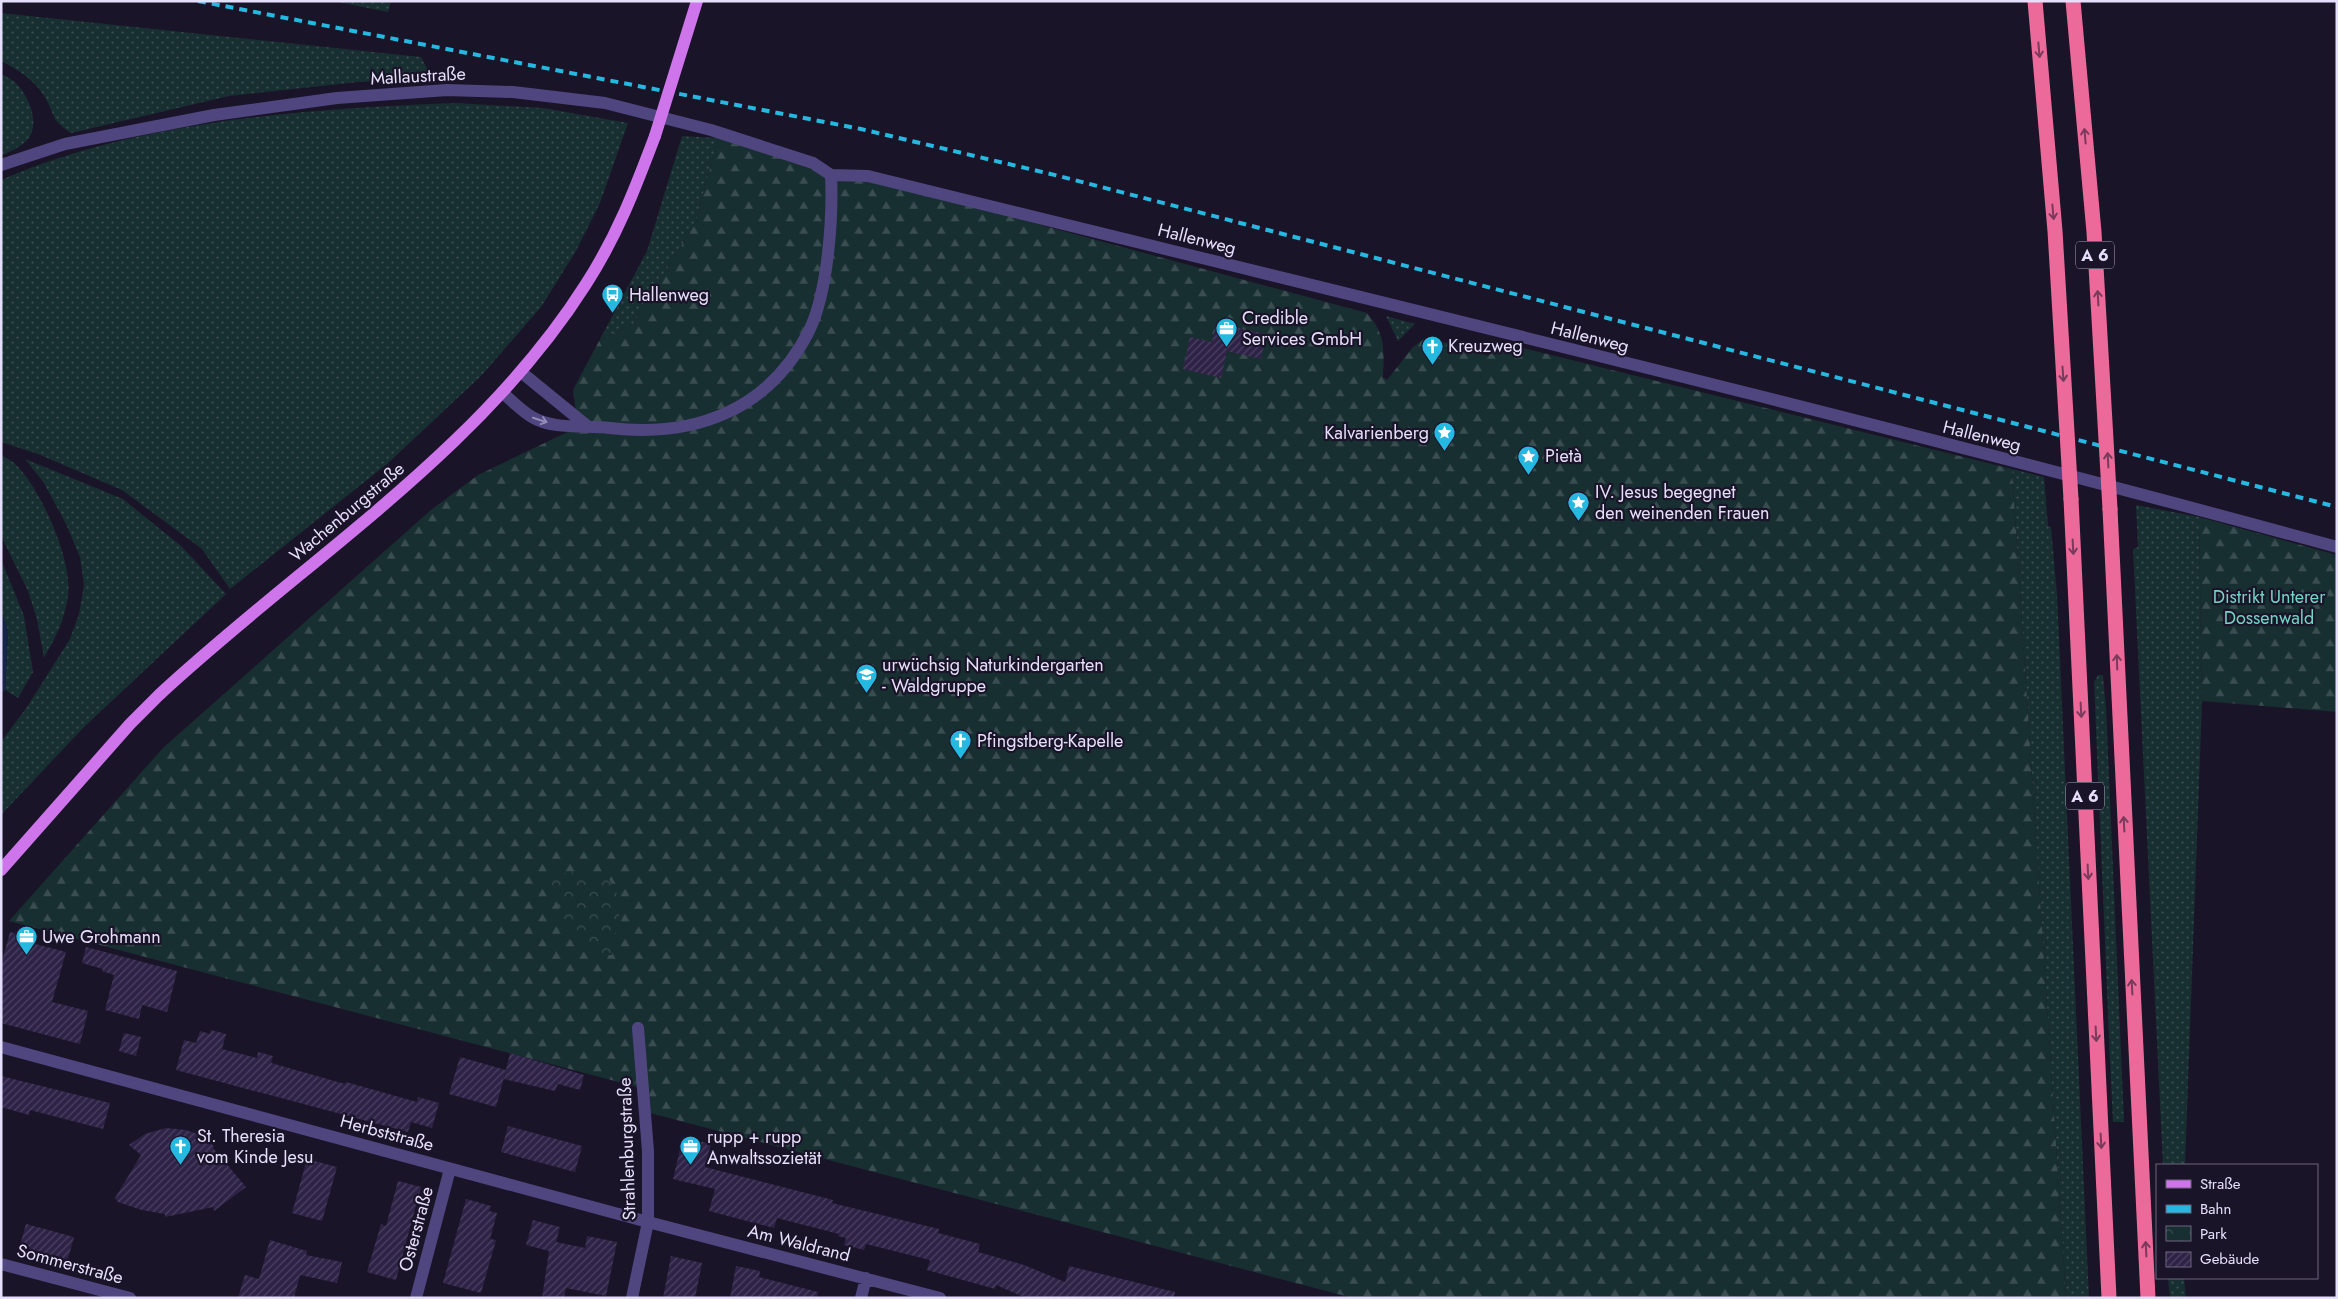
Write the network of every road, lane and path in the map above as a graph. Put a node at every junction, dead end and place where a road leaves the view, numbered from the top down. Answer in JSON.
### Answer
{"nodes":[{"id":1,"x":696,"y":1,"type":"edge"},
{"id":2,"x":2035,"y":1,"type":"edge"},
{"id":3,"x":2073,"y":1,"type":"edge"},
{"id":4,"x":1,"y":165,"type":"edge"},
{"id":5,"x":832,"y":175,"type":"junction"},
{"id":6,"x":522,"y":372,"type":"junction"},
{"id":7,"x":503,"y":393,"type":"junction"},
{"id":8,"x":586,"y":425,"type":"junction"},
{"id":9,"x":2337,"y":547,"type":"edge"},
{"id":10,"x":1,"y":870,"type":"edge"},
{"id":11,"x":638,"y":1028,"type":"dead end"},
{"id":12,"x":1,"y":1047,"type":"edge"},
{"id":13,"x":450,"y":1169,"type":"junction"},
{"id":14,"x":648,"y":1222,"type":"junction"},
{"id":15,"x":1,"y":1264,"type":"edge"},
{"id":16,"x":866,"y":1278,"type":"junction"},
{"id":17,"x":130,"y":1298,"type":"edge"},
{"id":18,"x":416,"y":1298,"type":"edge"},
{"id":19,"x":632,"y":1298,"type":"edge"},
{"id":20,"x":861,"y":1298,"type":"edge"},
{"id":21,"x":940,"y":1298,"type":"edge"},
{"id":22,"x":2110,"y":1298,"type":"edge"},
{"id":23,"x":2148,"y":1298,"type":"edge"}],
"edges":[{"from":1,"to":6,"type":"main road","name":"Wachenburgstraße","bridge":true},
{"from":2,"to":22,"type":"highway","number":"A 6","one_way":true,"bridge":true},
{"from":23,"to":3,"type":"highway","number":"A 6","one_way":true,"bridge":true},
{"from":4,"to":5,"type":"street","name":"Mallaustraße"},
{"from":5,"to":8,"type":"street"},
{"from":5,"to":9,"type":"street","name":"Hallenweg"},
{"from":6,"to":7,"type":"main road","name":"Wachenburgstraße"},
{"from":6,"to":8,"type":"street"},
{"from":7,"to":8,"type":"street","one_way":true},
{"from":7,"to":10,"type":"main road","name":"Wachenburgstraße"},
{"from":11,"to":14,"type":"street","name":"Strahlenburgstraße"},
{"from":12,"to":13,"type":"street","name":"Herbststraße"},
{"from":13,"to":14,"type":"street","name":"Herbststraße"},
{"from":13,"to":18,"type":"street","name":"Osterstraße"},
{"from":14,"to":16,"type":"street","name":"Am Waldrand"},
{"from":14,"to":19,"type":"street","name":"Strahlenburgstraße"},
{"from":15,"to":17,"type":"street","name":"Sommerstraße"},
{"from":16,"to":20,"type":"street"},
{"from":16,"to":21,"type":"street","name":"Am Waldrand"}]}
